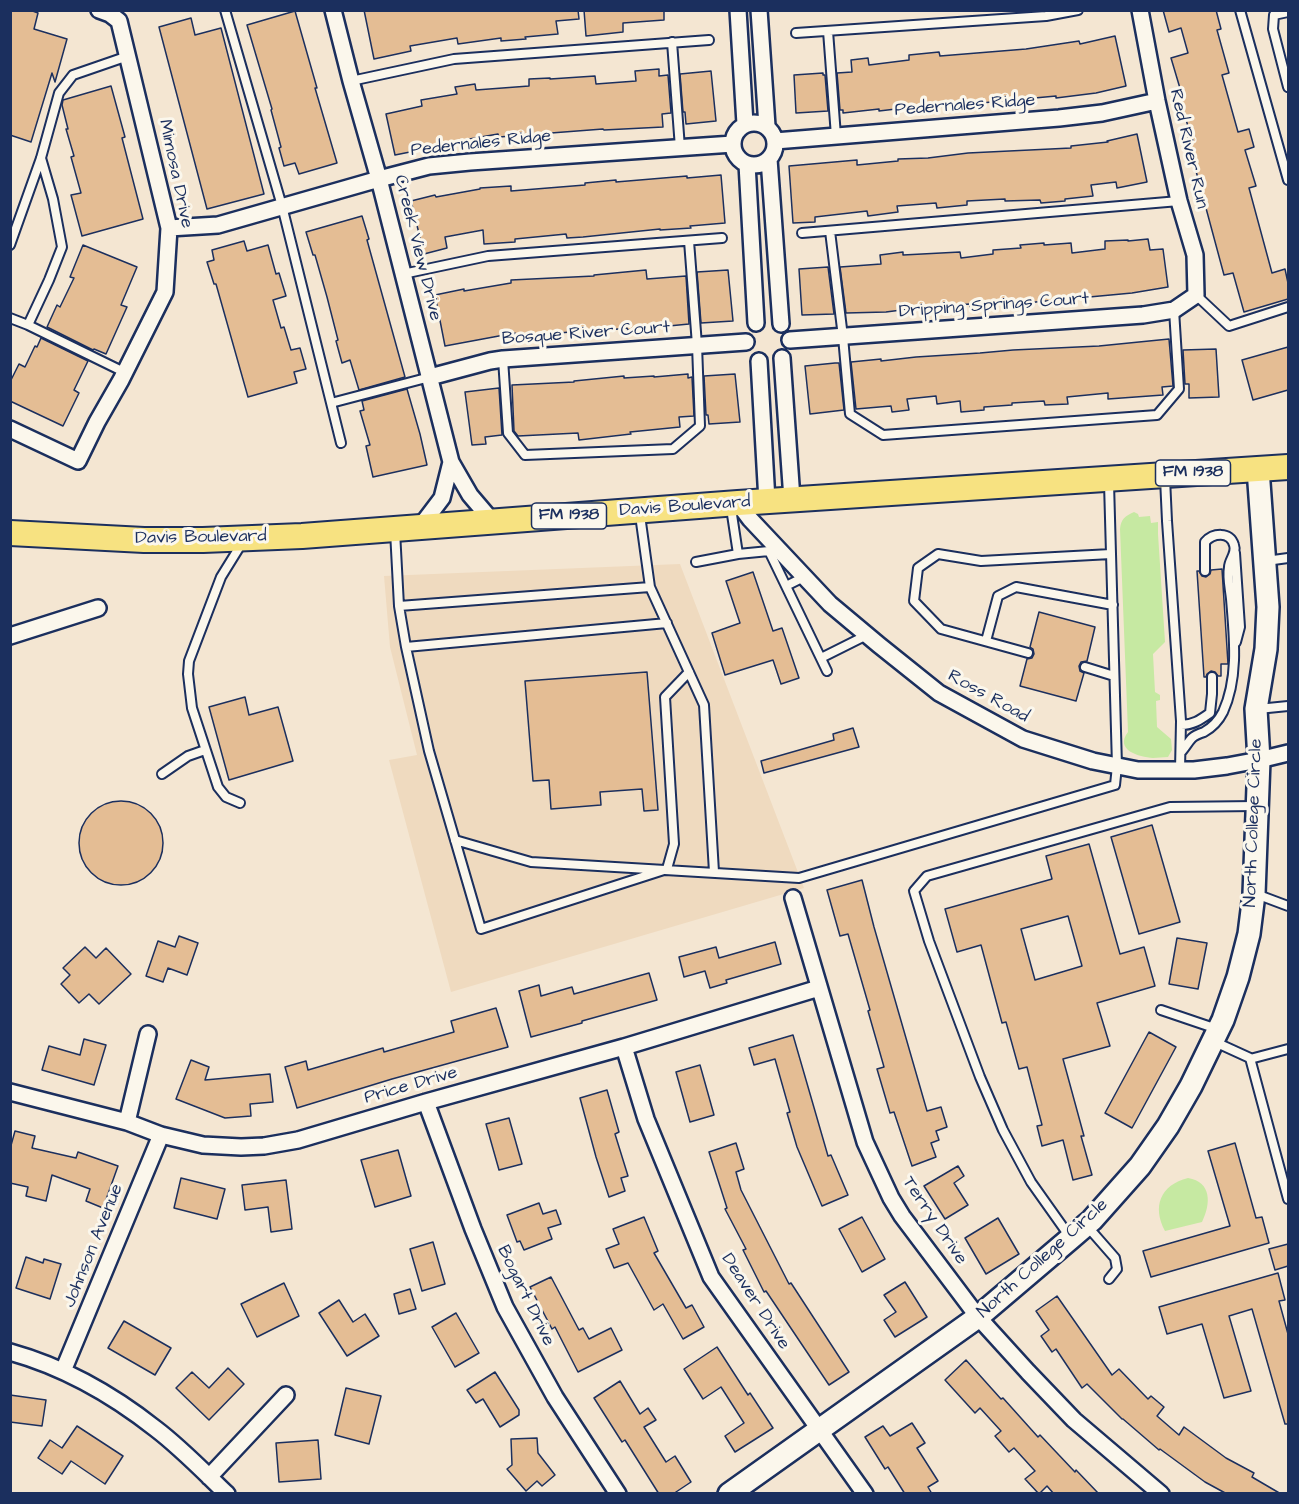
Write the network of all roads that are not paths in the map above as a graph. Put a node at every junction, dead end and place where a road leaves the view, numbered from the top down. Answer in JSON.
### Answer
{"nodes":[{"id":1,"x":99,"y":10,"type":"edge"},
{"id":2,"x":225,"y":10,"type":"edge"},
{"id":3,"x":333,"y":10,"type":"edge"},
{"id":4,"x":738,"y":10,"type":"edge"},
{"id":5,"x":759,"y":10,"type":"edge"},
{"id":6,"x":1078,"y":10,"type":"edge"},
{"id":7,"x":1140,"y":10,"type":"edge"},
{"id":8,"x":1240,"y":10,"type":"edge"},
{"id":9,"x":1288,"y":12,"type":"edge"},
{"id":10,"x":828,"y":31,"type":"junction"},
{"id":11,"x":796,"y":33,"type":"dead end"},
{"id":12,"x":709,"y":40,"type":"dead end"},
{"id":13,"x":672,"y":42,"type":"junction"},
{"id":14,"x":128,"y":56,"type":"junction"},
{"id":15,"x":351,"y":81,"type":"junction"},
{"id":16,"x":1288,"y":87,"type":"edge"},
{"id":17,"x":1156,"y":101,"type":"junction"},
{"id":18,"x":745,"y":124,"type":"junction"},
{"id":19,"x":767,"y":126,"type":"junction"},
{"id":20,"x":836,"y":136,"type":"junction"},
{"id":21,"x":776,"y":141,"type":"junction"},
{"id":22,"x":733,"y":144,"type":"junction"},
{"id":23,"x":680,"y":148,"type":"junction"},
{"id":24,"x":41,"y":158,"type":"junction"},
{"id":25,"x":770,"y":159,"type":"junction"},
{"id":26,"x":747,"y":164,"type":"junction"},
{"id":27,"x":379,"y":179,"type":"junction"},
{"id":28,"x":1288,"y":180,"type":"edge"},
{"id":29,"x":1179,"y":201,"type":"junction"},
{"id":30,"x":282,"y":206,"type":"junction"},
{"id":31,"x":170,"y":228,"type":"junction"},
{"id":32,"x":830,"y":231,"type":"junction"},
{"id":33,"x":802,"y":233,"type":"dead end"},
{"id":34,"x":722,"y":238,"type":"dead end"},
{"id":35,"x":689,"y":241,"type":"junction"},
{"id":36,"x":10,"y":245,"type":"edge"},
{"id":37,"x":402,"y":274,"type":"junction"},
{"id":38,"x":1196,"y":295,"type":"junction"},
{"id":39,"x":1288,"y":307,"type":"edge"},
{"id":40,"x":1174,"y":310,"type":"junction"},
{"id":41,"x":10,"y":318,"type":"edge"},
{"id":42,"x":756,"y":323,"type":"junction"},
{"id":43,"x":780,"y":324,"type":"junction"},
{"id":44,"x":28,"y":325,"type":"junction"},
{"id":45,"x":843,"y":337,"type":"junction"},
{"id":46,"x":790,"y":340,"type":"junction"},
{"id":47,"x":746,"y":342,"type":"junction"},
{"id":48,"x":697,"y":345,"type":"junction"},
{"id":49,"x":783,"y":358,"type":"junction"},
{"id":50,"x":503,"y":359,"type":"junction"},
{"id":51,"x":759,"y":361,"type":"junction"},
{"id":52,"x":124,"y":372,"type":"junction"},
{"id":53,"x":430,"y":377,"type":"junction"},
{"id":54,"x":331,"y":403,"type":"junction"},
{"id":55,"x":10,"y":429,"type":"edge"},
{"id":56,"x":341,"y":443,"type":"dead end"},
{"id":57,"x":452,"y":462,"type":"junction"},
{"id":58,"x":1288,"y":467,"type":"edge"},
{"id":59,"x":1258,"y":469,"type":"junction"},
{"id":60,"x":1165,"y":475,"type":"junction"},
{"id":61,"x":1109,"y":478,"type":"junction"},
{"id":62,"x":792,"y":499,"type":"junction"},
{"id":63,"x":767,"y":501,"type":"junction"},
{"id":64,"x":734,"y":503,"type":"junction"},
{"id":65,"x":639,"y":510,"type":"junction"},
{"id":66,"x":493,"y":522,"type":"junction"},
{"id":67,"x":420,"y":527,"type":"junction"},
{"id":68,"x":395,"y":529,"type":"junction"},
{"id":69,"x":10,"y":532,"type":"edge"},
{"id":70,"x":244,"y":539,"type":"junction"},
{"id":71,"x":738,"y":554,"type":"junction"},
{"id":72,"x":1111,"y":554,"type":"junction"},
{"id":73,"x":1288,"y":558,"type":"edge"},
{"id":74,"x":1266,"y":561,"type":"junction"},
{"id":75,"x":696,"y":562,"type":"dead end"},
{"id":76,"x":1205,"y":571,"type":"dead end"},
{"id":77,"x":804,"y":577,"type":"junction"},
{"id":78,"x":786,"y":585,"type":"junction"},
{"id":79,"x":650,"y":587,"type":"junction"},
{"id":80,"x":1113,"y":605,"type":"junction"},
{"id":81,"x":399,"y":606,"type":"junction"},
{"id":82,"x":98,"y":608,"type":"dead end"},
{"id":83,"x":667,"y":623,"type":"junction"},
{"id":84,"x":867,"y":635,"type":"junction"},
{"id":85,"x":10,"y":636,"type":"edge"},
{"id":86,"x":986,"y":641,"type":"junction"},
{"id":87,"x":406,"y":647,"type":"junction"},
{"id":88,"x":1028,"y":653,"type":"dead end"},
{"id":89,"x":821,"y":658,"type":"junction"},
{"id":90,"x":1085,"y":667,"type":"dead end"},
{"id":91,"x":827,"y":671,"type":"dead end"},
{"id":92,"x":689,"y":672,"type":"junction"},
{"id":93,"x":1114,"y":676,"type":"junction"},
{"id":94,"x":1212,"y":677,"type":"dead end"},
{"id":95,"x":1288,"y":706,"type":"edge"},
{"id":96,"x":1256,"y":709,"type":"junction"},
{"id":97,"x":1181,"y":725,"type":"junction"},
{"id":98,"x":205,"y":750,"type":"junction"},
{"id":99,"x":1180,"y":752,"type":"junction"},
{"id":100,"x":1288,"y":753,"type":"edge"},
{"id":101,"x":1259,"y":760,"type":"junction"},
{"id":102,"x":1117,"y":766,"type":"junction"},
{"id":103,"x":1180,"y":770,"type":"junction"},
{"id":104,"x":162,"y":774,"type":"dead end"},
{"id":105,"x":240,"y":803,"type":"dead end"},
{"id":106,"x":1257,"y":806,"type":"junction"},
{"id":107,"x":455,"y":840,"type":"junction"},
{"id":108,"x":667,"y":869,"type":"junction"},
{"id":109,"x":714,"y":872,"type":"junction"},
{"id":110,"x":1254,"y":894,"type":"junction"},
{"id":111,"x":793,"y":898,"type":"dead end"},
{"id":112,"x":1288,"y":906,"type":"edge"},
{"id":113,"x":819,"y":988,"type":"junction"},
{"id":114,"x":1161,"y":1010,"type":"dead end"},
{"id":115,"x":148,"y":1034,"type":"dead end"},
{"id":116,"x":1216,"y":1036,"type":"junction"},
{"id":117,"x":624,"y":1047,"type":"junction"},
{"id":118,"x":1288,"y":1049,"type":"edge"},
{"id":119,"x":1250,"y":1059,"type":"junction"},
{"id":120,"x":10,"y":1092,"type":"edge"},
{"id":121,"x":426,"y":1102,"type":"junction"},
{"id":122,"x":127,"y":1122,"type":"junction"},
{"id":123,"x":161,"y":1135,"type":"junction"},
{"id":124,"x":1288,"y":1199,"type":"edge"},
{"id":125,"x":1078,"y":1232,"type":"junction"},
{"id":126,"x":1108,"y":1279,"type":"dead end"},
{"id":127,"x":978,"y":1317,"type":"junction"},
{"id":128,"x":10,"y":1352,"type":"edge"},
{"id":129,"x":63,"y":1371,"type":"junction"},
{"id":130,"x":285,"y":1395,"type":"dead end"},
{"id":131,"x":819,"y":1430,"type":"junction"},
{"id":132,"x":209,"y":1477,"type":"junction"},
{"id":133,"x":227,"y":1494,"type":"edge"},
{"id":134,"x":618,"y":1494,"type":"edge"},
{"id":135,"x":729,"y":1494,"type":"edge"},
{"id":136,"x":865,"y":1494,"type":"edge"},
{"id":137,"x":1161,"y":1494,"type":"edge"}],
"edges":[{"from":1,"to":14,"type":"street","name":"Mimosa Drive"},
{"from":2,"to":30,"type":"lane"},
{"from":3,"to":15,"type":"street","name":"Creek View Drive"},
{"from":4,"to":18,"type":"street"},
{"from":5,"to":19,"type":"street"},
{"from":6,"to":10,"type":"lane"},
{"from":7,"to":17,"type":"street","name":"Red River Run"},
{"from":8,"to":28,"type":"lane"},
{"from":9,"to":16,"type":"lane"},
{"from":10,"to":11,"type":"lane"},
{"from":10,"to":20,"type":"lane"},
{"from":12,"to":13,"type":"lane"},
{"from":13,"to":15,"type":"lane"},
{"from":13,"to":23,"type":"lane"},
{"from":14,"to":24,"type":"lane"},
{"from":14,"to":31,"type":"street","name":"Mimosa Drive"},
{"from":15,"to":27,"type":"street","name":"Creek View Drive"},
{"from":17,"to":20,"type":"street","name":"Pedernales Ridge"},
{"from":17,"to":29,"type":"street","name":"Red River Run"},
{"from":18,"to":19,"type":"street"},
{"from":18,"to":22,"type":"street"},
{"from":19,"to":21,"type":"street"},
{"from":20,"to":21,"type":"street","name":"Pedernales Ridge"},
{"from":21,"to":25,"type":"street"},
{"from":22,"to":23,"type":"street","name":"Pedernales Ridge"},
{"from":22,"to":26,"type":"street"},
{"from":23,"to":27,"type":"street","name":"Pedernales Ridge"},
{"from":24,"to":36,"type":"lane"},
{"from":24,"to":44,"type":"lane"},
{"from":25,"to":26,"type":"street"},
{"from":25,"to":43,"type":"street"},
{"from":26,"to":42,"type":"street"},
{"from":27,"to":30,"type":"street","name":"Pedernales Ridge"},
{"from":27,"to":37,"type":"street","name":"Creek View Drive"},
{"from":29,"to":32,"type":"lane"},
{"from":29,"to":38,"type":"street","name":"Red River Run"},
{"from":30,"to":31,"type":"street","name":"Pedernales Ridge"},
{"from":30,"to":54,"type":"lane"},
{"from":31,"to":52,"type":"street","name":"Mimosa Drive"},
{"from":32,"to":33,"type":"lane"},
{"from":32,"to":45,"type":"lane"},
{"from":34,"to":35,"type":"lane"},
{"from":35,"to":37,"type":"lane"},
{"from":35,"to":48,"type":"lane"},
{"from":37,"to":53,"type":"street","name":"Creek View Drive"},
{"from":38,"to":39,"type":"lane"},
{"from":38,"to":40,"type":"street","name":"Dripping Springs Court"},
{"from":40,"to":45,"type":"street","name":"Dripping Springs Court"},
{"from":40,"to":45,"type":"lane"},
{"from":41,"to":44,"type":"lane"},
{"from":42,"to":43,"type":"street"},
{"from":42,"to":47,"type":"street"},
{"from":43,"to":46,"type":"street"},
{"from":44,"to":52,"type":"lane"},
{"from":45,"to":46,"type":"street","name":"Dripping Springs Court"},
{"from":46,"to":49,"type":"street"},
{"from":47,"to":48,"type":"street","name":"Bosque River Court"},
{"from":47,"to":51,"type":"street"},
{"from":48,"to":50,"type":"street","name":"Bosque River Court"},
{"from":48,"to":50,"type":"lane"},
{"from":49,"to":51,"type":"street"},
{"from":49,"to":62,"type":"street"},
{"from":50,"to":53,"type":"street","name":"Bosque River Court"},
{"from":51,"to":63,"type":"street"},
{"from":52,"to":55,"type":"street","name":"Mimosa Drive"},
{"from":53,"to":54,"type":"lane"},
{"from":53,"to":57,"type":"street","name":"Creek View Drive"},
{"from":54,"to":56,"type":"lane"},
{"from":57,"to":66,"type":"street","name":"Creek View Drive"},
{"from":57,"to":67,"type":"street"},
{"from":58,"to":59,"type":"main road","name":"Davis Boulevard","number":"FM 1938"},
{"from":59,"to":60,"type":"main road","name":"Davis Boulevard","number":"FM 1938"},
{"from":59,"to":74,"type":"street","name":"North College Circle"},
{"from":60,"to":61,"type":"main road","name":"Davis Boulevard","number":"FM 1938"},
{"from":60,"to":97,"type":"lane"},
{"from":61,"to":62,"type":"main road","name":"Davis Boulevard","number":"FM 1938"},
{"from":61,"to":72,"type":"lane"},
{"from":62,"to":63,"type":"main road","name":"Davis Boulevard","number":"FM 1938"},
{"from":63,"to":64,"type":"main road","name":"Davis Boulevard","number":"FM 1938"},
{"from":64,"to":65,"type":"main road","name":"Davis Boulevard","number":"FM 1938"},
{"from":64,"to":71,"type":"lane"},
{"from":64,"to":77,"type":"street","name":"Ross Road"},
{"from":65,"to":66,"type":"main road","name":"Davis Boulevard","number":"FM 1938"},
{"from":65,"to":79,"type":"lane"},
{"from":66,"to":67,"type":"main road","name":"Davis Boulevard","number":"FM 1938"},
{"from":67,"to":68,"type":"main road","name":"Davis Boulevard","number":"FM 1938"},
{"from":68,"to":70,"type":"main road","name":"Davis Boulevard","number":"FM 1938"},
{"from":68,"to":81,"type":"lane"},
{"from":69,"to":70,"type":"main road","name":"Davis Boulevard","number":"FM 1938"},
{"from":70,"to":98,"type":"lane"},
{"from":71,"to":75,"type":"lane"},
{"from":71,"to":78,"type":"lane"},
{"from":72,"to":80,"type":"lane"},
{"from":72,"to":86,"type":"lane"},
{"from":73,"to":74,"type":"lane"},
{"from":74,"to":96,"type":"street","name":"North College Circle"},
{"from":76,"to":99,"type":"lane"},
{"from":77,"to":78,"type":"lane"},
{"from":77,"to":84,"type":"street","name":"Ross Road"},
{"from":78,"to":89,"type":"lane"},
{"from":79,"to":81,"type":"lane"},
{"from":79,"to":83,"type":"lane"},
{"from":80,"to":86,"type":"lane"},
{"from":80,"to":93,"type":"lane"},
{"from":81,"to":87,"type":"lane"},
{"from":82,"to":85,"type":"street"},
{"from":83,"to":87,"type":"lane"},
{"from":83,"to":92,"type":"lane"},
{"from":84,"to":89,"type":"lane"},
{"from":84,"to":102,"type":"street","name":"Ross Road"},
{"from":86,"to":88,"type":"lane"},
{"from":87,"to":107,"type":"lane"},
{"from":89,"to":91,"type":"lane"},
{"from":90,"to":93,"type":"lane"},
{"from":92,"to":108,"type":"lane"},
{"from":92,"to":109,"type":"lane"},
{"from":93,"to":102,"type":"lane"},
{"from":94,"to":97,"type":"lane"},
{"from":95,"to":96,"type":"lane"},
{"from":96,"to":101,"type":"street","name":"North College Circle"},
{"from":97,"to":99,"type":"lane"},
{"from":98,"to":104,"type":"lane"},
{"from":98,"to":105,"type":"lane"},
{"from":99,"to":103,"type":"lane"},
{"from":100,"to":101,"type":"street","name":"Ross Road"},
{"from":101,"to":103,"type":"street","name":"Ross Road"},
{"from":101,"to":106,"type":"street","name":"North College Circle"},
{"from":102,"to":103,"type":"street","name":"Ross Road"},
{"from":102,"to":109,"type":"lane"},
{"from":106,"to":110,"type":"street","name":"North College Circle"},
{"from":106,"to":125,"type":"lane"},
{"from":107,"to":108,"type":"lane"},
{"from":107,"to":108,"type":"lane"},
{"from":108,"to":109,"type":"lane"},
{"from":110,"to":112,"type":"lane"},
{"from":110,"to":116,"type":"street","name":"North College Circle"},
{"from":111,"to":113,"type":"street","name":"Terry Drive"},
{"from":113,"to":117,"type":"street","name":"Price Drive"},
{"from":113,"to":127,"type":"street","name":"Terry Drive"},
{"from":114,"to":116,"type":"lane"},
{"from":115,"to":122,"type":"street"},
{"from":116,"to":119,"type":"lane"},
{"from":116,"to":125,"type":"street","name":"North College Circle"},
{"from":117,"to":121,"type":"street","name":"Price Drive"},
{"from":117,"to":131,"type":"street","name":"Deaver Drive"},
{"from":118,"to":119,"type":"lane"},
{"from":119,"to":124,"type":"lane"},
{"from":120,"to":122,"type":"street","name":"Price Drive"},
{"from":121,"to":123,"type":"street","name":"Price Drive"},
{"from":121,"to":134,"type":"street","name":"Bogart Drive"},
{"from":122,"to":123,"type":"street","name":"Price Drive"},
{"from":123,"to":129,"type":"street","name":"Johnson Avenue"},
{"from":125,"to":126,"type":"lane"},
{"from":125,"to":127,"type":"street","name":"North College Circle"},
{"from":127,"to":131,"type":"street","name":"North College Circle"},
{"from":127,"to":137,"type":"street","name":"Terry Drive"},
{"from":128,"to":129,"type":"street"},
{"from":129,"to":132,"type":"street"},
{"from":130,"to":132,"type":"street"},
{"from":131,"to":135,"type":"street","name":"North College Circle"},
{"from":131,"to":136,"type":"street","name":"Deaver Drive"},
{"from":132,"to":133,"type":"street"}]}
